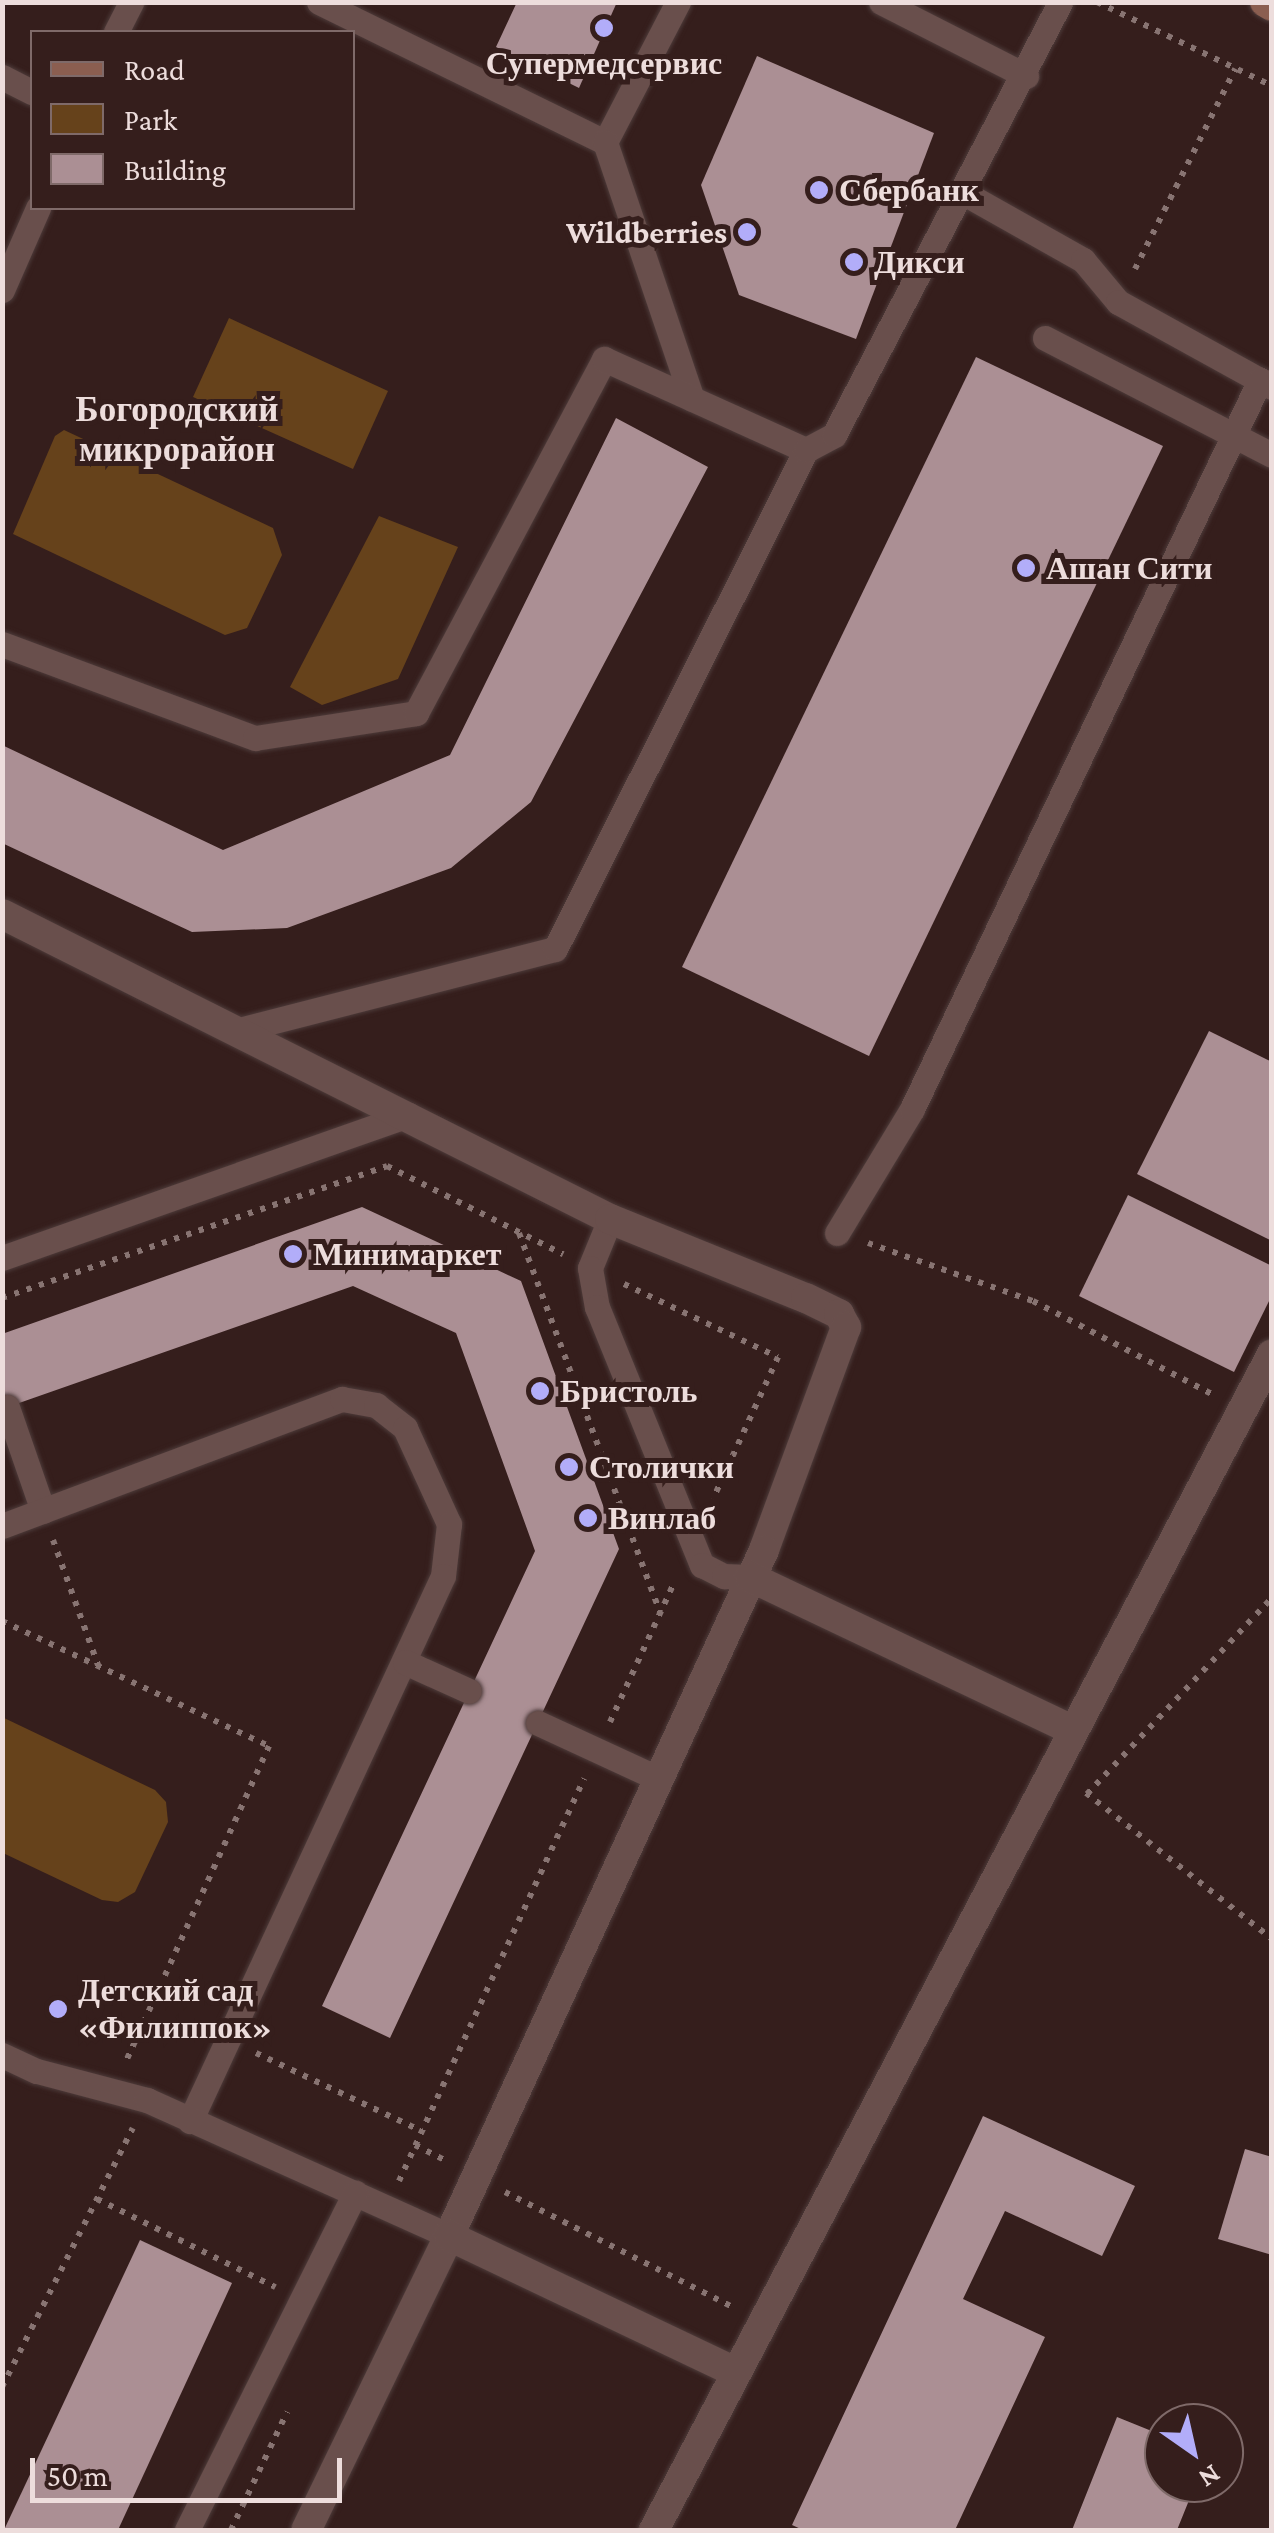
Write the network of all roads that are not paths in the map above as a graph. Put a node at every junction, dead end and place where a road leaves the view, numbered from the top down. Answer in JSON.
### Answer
{"nodes":[{"id":1,"x":130,"y":2,"type":"edge"},
{"id":2,"x":319,"y":2,"type":"edge"},
{"id":3,"x":678,"y":2,"type":"edge"},
{"id":4,"x":881,"y":2,"type":"edge"},
{"id":5,"x":1060,"y":2,"type":"edge"},
{"id":6,"x":117,"y":30,"type":"edge"},
{"id":7,"x":1026,"y":76,"type":"junction"},
{"id":8,"x":2,"y":77,"type":"edge"},
{"id":9,"x":30,"y":91,"type":"edge"},
{"id":10,"x":605,"y":142,"type":"junction"},
{"id":11,"x":964,"y":193,"type":"junction"},
{"id":12,"x":37,"y":210,"type":"edge"},
{"id":13,"x":2,"y":290,"type":"edge"},
{"id":14,"x":1045,"y":338,"type":"dead end"},
{"id":15,"x":1266,"y":383,"type":"edge"},
{"id":16,"x":692,"y":399,"type":"junction"},
{"id":17,"x":1232,"y":435,"type":"junction"},
{"id":18,"x":806,"y":450,"type":"junction"},
{"id":19,"x":1272,"y":455,"type":"edge"},
{"id":20,"x":2,"y":644,"type":"edge"},
{"id":21,"x":2,"y":914,"type":"edge"},
{"id":22,"x":239,"y":1030,"type":"junction"},
{"id":23,"x":409,"y":1114,"type":"junction"},
{"id":24,"x":610,"y":1219,"type":"junction"},
{"id":25,"x":837,"y":1232,"type":"road end"},
{"id":26,"x":2,"y":1258,"type":"edge"},
{"id":27,"x":1272,"y":1354,"type":"edge"},
{"id":28,"x":7,"y":1408,"type":"dead end"},
{"id":29,"x":43,"y":1511,"type":"junction"},
{"id":30,"x":2,"y":1526,"type":"edge"},
{"id":31,"x":750,"y":1577,"type":"junction"},
{"id":32,"x":405,"y":1662,"type":"junction"},
{"id":33,"x":470,"y":1691,"type":"dead end"},
{"id":34,"x":538,"y":1723,"type":"dead end"},
{"id":35,"x":1070,"y":1730,"type":"junction"},
{"id":36,"x":657,"y":1778,"type":"junction"},
{"id":37,"x":2,"y":2055,"type":"edge"},
{"id":38,"x":190,"y":2121,"type":"junction"},
{"id":39,"x":355,"y":2192,"type":"junction"},
{"id":40,"x":449,"y":2236,"type":"junction"},
{"id":41,"x":736,"y":2372,"type":"junction"},
{"id":42,"x":187,"y":2530,"type":"edge"},
{"id":43,"x":306,"y":2530,"type":"edge"},
{"id":44,"x":654,"y":2530,"type":"edge"}],
"edges":[{"from":1,"to":6,"type":"lane"},
{"from":2,"to":10,"type":"lane"},
{"from":3,"to":10,"type":"lane"},
{"from":4,"to":7,"type":"lane"},
{"from":5,"to":7,"type":"lane"},
{"from":7,"to":11,"type":"lane"},
{"from":8,"to":9,"type":"lane"},
{"from":10,"to":16,"type":"lane"},
{"from":11,"to":15,"type":"lane"},
{"from":11,"to":18,"type":"lane"},
{"from":12,"to":13,"type":"lane"},
{"from":14,"to":17,"type":"lane"},
{"from":15,"to":17,"type":"lane"},
{"from":16,"to":18,"type":"lane"},
{"from":16,"to":20,"type":"lane"},
{"from":17,"to":19,"type":"lane"},
{"from":17,"to":25,"type":"lane"},
{"from":18,"to":22,"type":"lane"},
{"from":21,"to":22,"type":"street"},
{"from":22,"to":23,"type":"street"},
{"from":23,"to":24,"type":"street"},
{"from":23,"to":26,"type":"lane"},
{"from":24,"to":31,"type":"lane"},
{"from":24,"to":31,"type":"street"},
{"from":27,"to":35,"type":"street"},
{"from":28,"to":29,"type":"lane"},
{"from":29,"to":30,"type":"lane"},
{"from":29,"to":32,"type":"lane"},
{"from":31,"to":35,"type":"street"},
{"from":31,"to":36,"type":"street"},
{"from":32,"to":33,"type":"lane"},
{"from":32,"to":38,"type":"lane"},
{"from":34,"to":36,"type":"lane"},
{"from":35,"to":41,"type":"street"},
{"from":36,"to":40,"type":"street"},
{"from":37,"to":38,"type":"lane"},
{"from":38,"to":39,"type":"lane"},
{"from":39,"to":40,"type":"lane"},
{"from":39,"to":42,"type":"lane"},
{"from":40,"to":41,"type":"street"},
{"from":40,"to":43,"type":"street"},
{"from":41,"to":44,"type":"street"}]}
